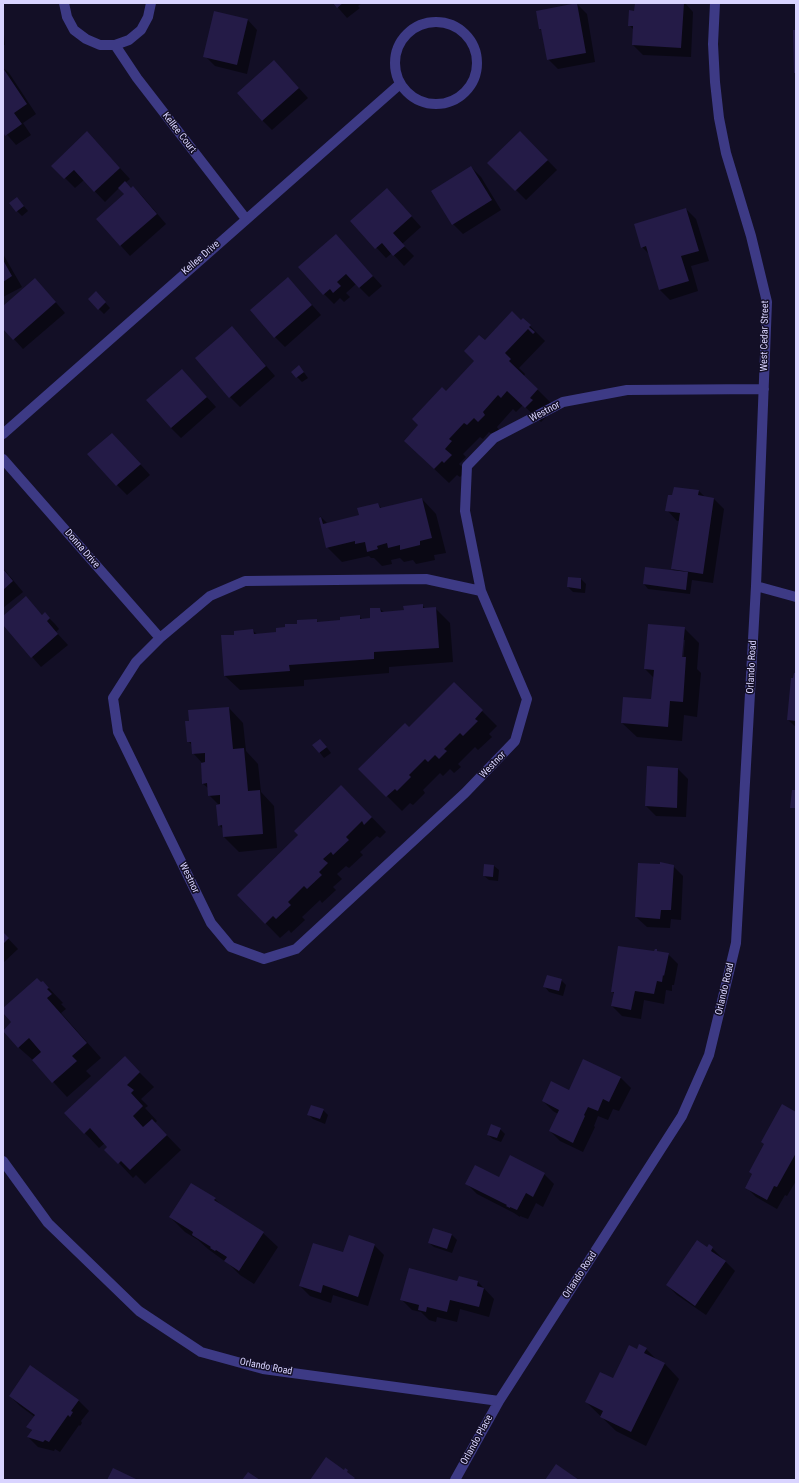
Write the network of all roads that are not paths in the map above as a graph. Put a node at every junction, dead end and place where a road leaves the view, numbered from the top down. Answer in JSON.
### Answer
{"nodes":[{"id":1,"x":64,"y":3,"type":"edge"},
{"id":2,"x":151,"y":3,"type":"edge"},
{"id":3,"x":715,"y":3,"type":"edge"},
{"id":4,"x":115,"y":45,"type":"junction"},
{"id":5,"x":400,"y":84,"type":"junction"},
{"id":6,"x":246,"y":219,"type":"junction"},
{"id":7,"x":764,"y":389,"type":"junction"},
{"id":8,"x":3,"y":434,"type":"edge"},
{"id":9,"x":3,"y":459,"type":"edge"},
{"id":10,"x":756,"y":586,"type":"junction"},
{"id":11,"x":481,"y":591,"type":"junction"},
{"id":12,"x":796,"y":597,"type":"edge"},
{"id":13,"x":160,"y":638,"type":"junction"},
{"id":14,"x":3,"y":1161,"type":"edge"},
{"id":15,"x":499,"y":1401,"type":"junction"},
{"id":16,"x":455,"y":1480,"type":"edge"}],
"edges":[{"from":1,"to":4,"type":"street"},
{"from":2,"to":4,"type":"street"},
{"from":3,"to":7,"type":"street","name":"West Cedar Street"},
{"from":4,"to":6,"type":"street","name":"Kellee Court"},
{"from":5,"to":5,"type":"street"},
{"from":5,"to":6,"type":"street","name":"Kellee Drive"},
{"from":6,"to":8,"type":"street","name":"Kellee Drive"},
{"from":7,"to":10,"type":"street","name":"West Cedar Street"},
{"from":7,"to":11,"type":"street","name":"Westnor"},
{"from":9,"to":13,"type":"street","name":"Donna Drive"},
{"from":10,"to":12,"type":"street"},
{"from":10,"to":15,"type":"street","name":"Orlando Road"},
{"from":11,"to":13,"type":"street","name":"Westnor"},
{"from":11,"to":13,"type":"street","name":"Westnor"},
{"from":14,"to":15,"type":"street","name":"Orlando Road"},
{"from":15,"to":16,"type":"street","name":"Orlando Place"}]}
